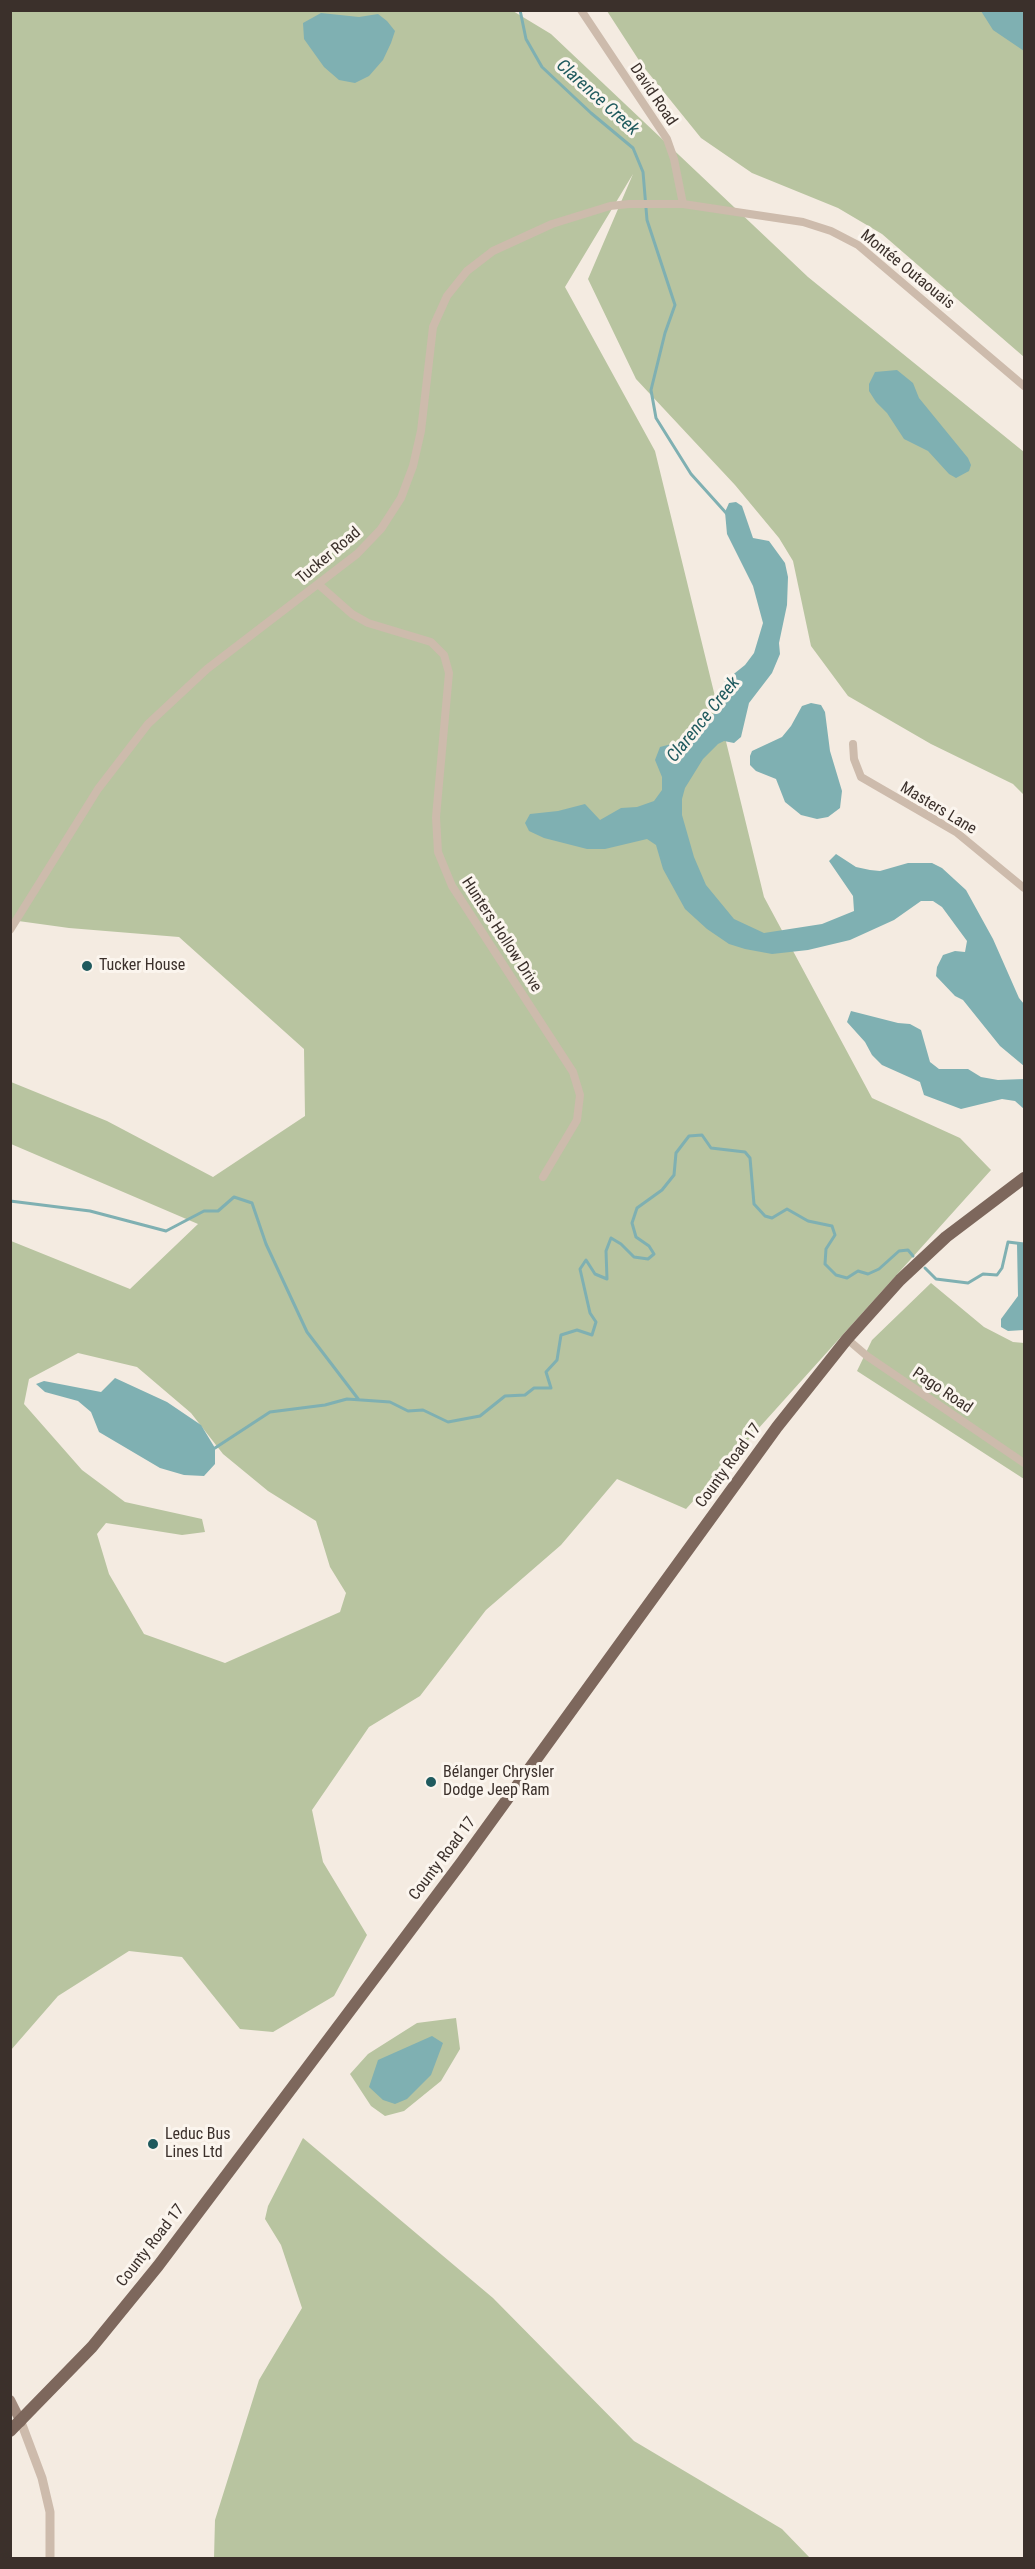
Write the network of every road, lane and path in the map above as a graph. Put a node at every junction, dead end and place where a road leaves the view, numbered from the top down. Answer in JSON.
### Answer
{"nodes":[{"id":1,"x":581,"y":10,"type":"edge"},
{"id":2,"x":682,"y":204,"type":"junction"},
{"id":3,"x":1024,"y":386,"type":"edge"},
{"id":4,"x":318,"y":584,"type":"junction"},
{"id":5,"x":853,"y":744,"type":"dead end"},
{"id":6,"x":1024,"y":888,"type":"edge"},
{"id":7,"x":10,"y":930,"type":"edge"},
{"id":8,"x":543,"y":1178,"type":"dead end"},
{"id":9,"x":1024,"y":1178,"type":"edge"},
{"id":10,"x":847,"y":1339,"type":"junction"},
{"id":11,"x":1024,"y":1463,"type":"edge"},
{"id":12,"x":10,"y":2400,"type":"edge"},
{"id":13,"x":16,"y":2427,"type":"edge"},
{"id":14,"x":50,"y":2559,"type":"edge"}],
"edges":[{"from":1,"to":2,"type":"street","name":"David Road"},
{"from":2,"to":3,"type":"street","name":"Montée Outaouais"},
{"from":2,"to":4,"type":"street","name":"Tucker Road"},
{"from":4,"to":7,"type":"street","name":"Tucker Road"},
{"from":4,"to":8,"type":"street","name":"Hunters Hollow Drive"},
{"from":5,"to":6,"type":"street","name":"Masters Lane"},
{"from":9,"to":10,"type":"main road","name":"County Road 17"},
{"from":10,"to":11,"type":"street","name":"Pago Road"},
{"from":10,"to":13,"type":"main road","name":"County Road 17"},
{"from":12,"to":13,"type":"main road"},
{"from":13,"to":14,"type":"street"}]}
